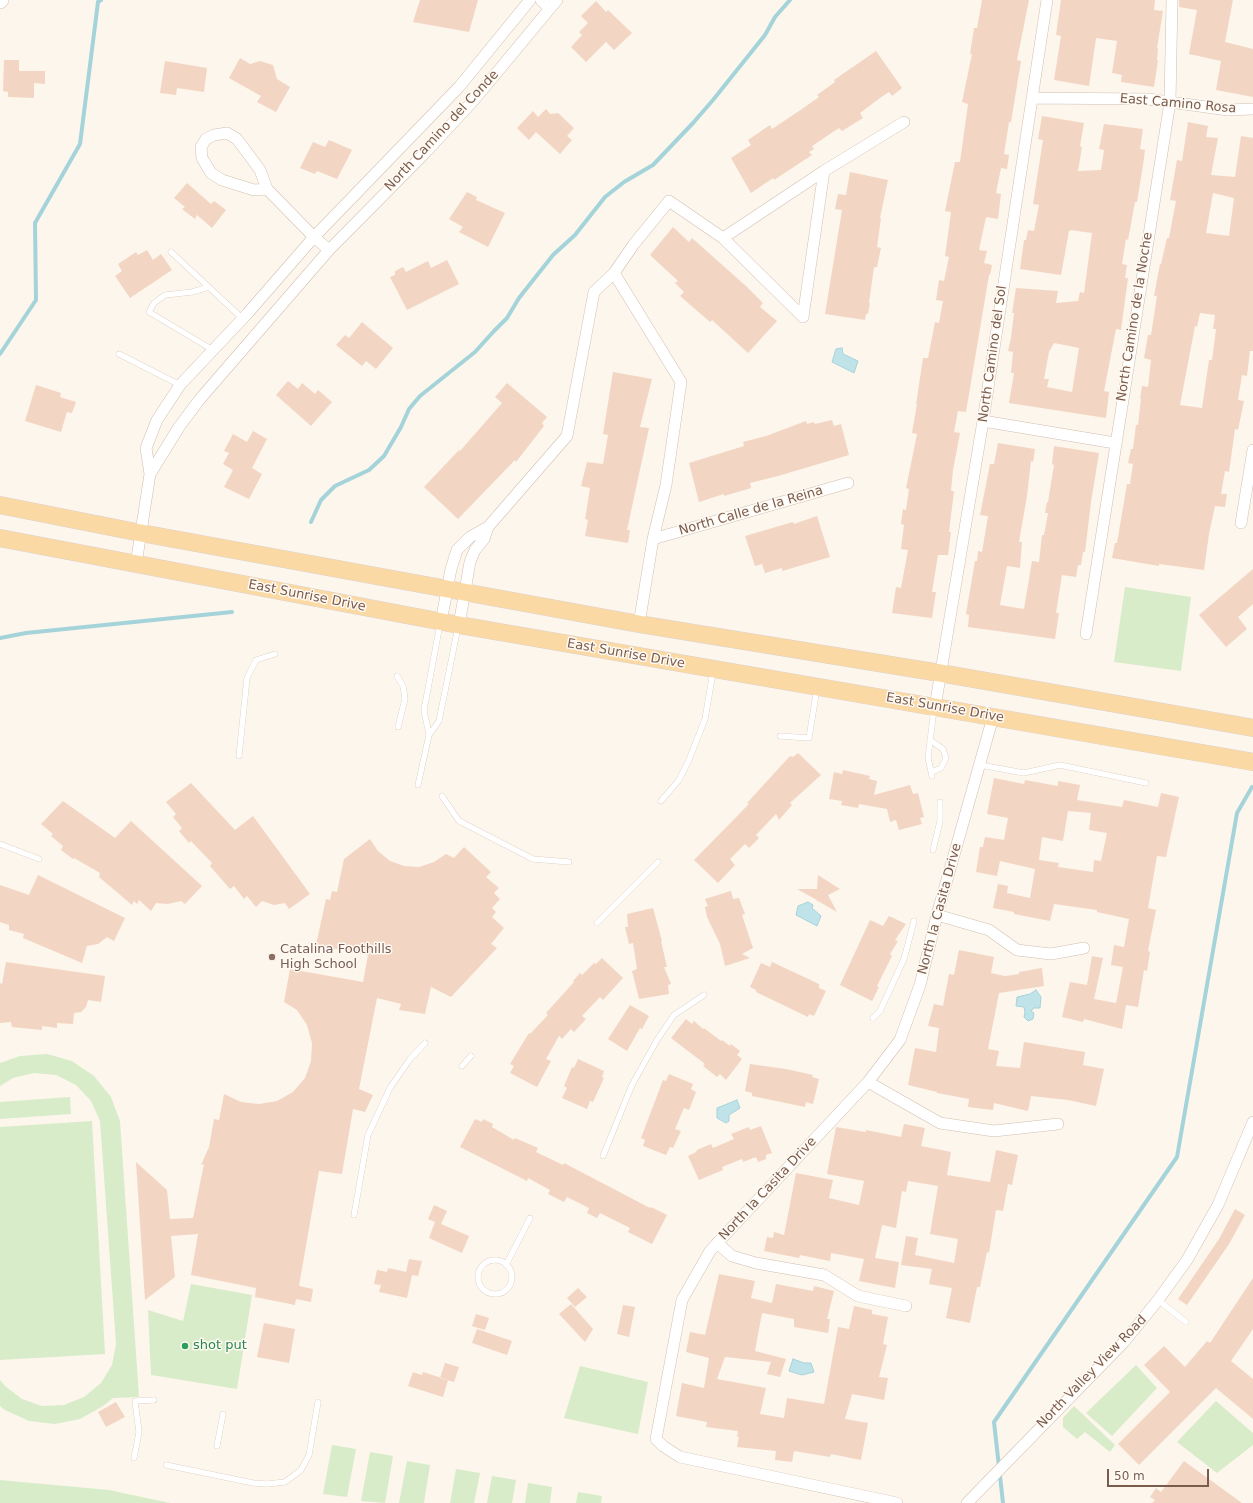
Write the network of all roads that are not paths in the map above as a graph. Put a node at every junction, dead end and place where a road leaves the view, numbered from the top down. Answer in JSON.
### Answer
{"nodes":[{"id":1,"x":530,"y":0,"type":"edge"},
{"id":2,"x":541,"y":0,"type":"edge"},
{"id":3,"x":1047,"y":0,"type":"edge"},
{"id":4,"x":1172,"y":0,"type":"edge"},
{"id":5,"x":553,"y":4,"type":"edge"},
{"id":6,"x":1032,"y":98,"type":"junction"},
{"id":7,"x":1170,"y":102,"type":"junction"},
{"id":8,"x":1253,"y":109,"type":"edge"},
{"id":9,"x":904,"y":122,"type":"dead end"},
{"id":10,"x":824,"y":171,"type":"junction"},
{"id":11,"x":267,"y":189,"type":"junction"},
{"id":12,"x":314,"y":236,"type":"junction"},
{"id":13,"x":723,"y":238,"type":"junction"},
{"id":14,"x":329,"y":250,"type":"junction"},
{"id":15,"x":171,"y":252,"type":"dead end"},
{"id":16,"x":614,"y":273,"type":"junction"},
{"id":17,"x":209,"y":287,"type":"junction"},
{"id":18,"x":243,"y":319,"type":"junction"},
{"id":19,"x":213,"y":350,"type":"junction"},
{"id":20,"x":119,"y":354,"type":"dead end"},
{"id":21,"x":180,"y":385,"type":"junction"},
{"id":22,"x":983,"y":421,"type":"junction"},
{"id":23,"x":1115,"y":443,"type":"junction"},
{"id":24,"x":1253,"y":450,"type":"edge"},
{"id":25,"x":150,"y":474,"type":"junction"},
{"id":26,"x":848,"y":483,"type":"dead end"},
{"id":27,"x":0,"y":505,"type":"edge"},
{"id":28,"x":1241,"y":523,"type":"dead end"},
{"id":29,"x":488,"y":527,"type":"junction"},
{"id":30,"x":141,"y":533,"type":"junction"},
{"id":31,"x":0,"y":538,"type":"edge"},
{"id":32,"x":653,"y":539,"type":"junction"},
{"id":33,"x":136,"y":564,"type":"junction"},
{"id":34,"x":447,"y":589,"type":"junction"},
{"id":35,"x":465,"y":592,"type":"junction"},
{"id":36,"x":441,"y":622,"type":"junction"},
{"id":37,"x":639,"y":624,"type":"junction"},
{"id":38,"x":459,"y":625,"type":"junction"},
{"id":39,"x":1086,"y":634,"type":"dead end"},
{"id":40,"x":275,"y":654,"type":"dead end"},
{"id":41,"x":714,"y":670,"type":"junction"},
{"id":42,"x":940,"y":673,"type":"junction"},
{"id":43,"x":397,"y":676,"type":"dead end"},
{"id":44,"x":817,"y":686,"type":"junction"},
{"id":45,"x":935,"y":707,"type":"junction"},
{"id":46,"x":993,"y":717,"type":"junction"},
{"id":47,"x":398,"y":727,"type":"dead end"},
{"id":48,"x":1253,"y":728,"type":"edge"},
{"id":49,"x":429,"y":735,"type":"junction"},
{"id":50,"x":780,"y":736,"type":"dead end"},
{"id":51,"x":930,"y":740,"type":"junction"},
{"id":52,"x":239,"y":756,"type":"dead end"},
{"id":53,"x":1253,"y":762,"type":"edge"},
{"id":54,"x":980,"y":764,"type":"junction"},
{"id":55,"x":1146,"y":783,"type":"dead end"},
{"id":56,"x":418,"y":786,"type":"dead end"},
{"id":57,"x":442,"y":796,"type":"dead end"},
{"id":58,"x":661,"y":801,"type":"dead end"},
{"id":59,"x":940,"y":802,"type":"dead end"},
{"id":60,"x":0,"y":844,"type":"edge"},
{"id":61,"x":933,"y":850,"type":"dead end"},
{"id":62,"x":39,"y":859,"type":"dead end"},
{"id":63,"x":569,"y":862,"type":"dead end"},
{"id":64,"x":658,"y":862,"type":"dead end"},
{"id":65,"x":937,"y":915,"type":"junction"},
{"id":66,"x":914,"y":921,"type":"dead end"},
{"id":67,"x":597,"y":923,"type":"dead end"},
{"id":68,"x":1084,"y":948,"type":"dead end"},
{"id":69,"x":704,"y":996,"type":"dead end"},
{"id":70,"x":872,"y":1018,"type":"dead end"},
{"id":71,"x":424,"y":1043,"type":"dead end"},
{"id":72,"x":471,"y":1056,"type":"dead end"},
{"id":73,"x":462,"y":1066,"type":"dead end"},
{"id":74,"x":868,"y":1082,"type":"junction"},
{"id":75,"x":1253,"y":1122,"type":"edge"},
{"id":76,"x":1058,"y":1124,"type":"dead end"},
{"id":77,"x":603,"y":1156,"type":"dead end"},
{"id":78,"x":354,"y":1215,"type":"dead end"},
{"id":79,"x":530,"y":1218,"type":"dead end"},
{"id":80,"x":717,"y":1243,"type":"junction"},
{"id":81,"x":506,"y":1265,"type":"junction"},
{"id":82,"x":1158,"y":1300,"type":"junction"},
{"id":83,"x":906,"y":1306,"type":"dead end"},
{"id":84,"x":1186,"y":1322,"type":"dead end"},
{"id":85,"x":154,"y":1400,"type":"dead end"},
{"id":86,"x":318,"y":1402,"type":"dead end"},
{"id":87,"x":223,"y":1414,"type":"dead end"},
{"id":88,"x":217,"y":1446,"type":"dead end"},
{"id":89,"x":134,"y":1458,"type":"dead end"},
{"id":90,"x":166,"y":1466,"type":"dead end"},
{"id":91,"x":897,"y":1503,"type":"edge"},
{"id":92,"x":967,"y":1503,"type":"edge"}],
"edges":[{"from":1,"to":12,"type":"street","name":"North Camino del Conde"},
{"from":2,"to":5,"type":"street","name":"North Camino del Conde"},
{"from":3,"to":6,"type":"street","name":"North Camino del Sol"},
{"from":4,"to":7,"type":"street","name":"North Camino de la Noche"},
{"from":5,"to":14,"type":"street","name":"North Camino del Conde"},
{"from":6,"to":7,"type":"street","name":"East Camino Rosa"},
{"from":6,"to":22,"type":"street","name":"North Camino del Sol"},
{"from":7,"to":8,"type":"street","name":"East Camino Rosa"},
{"from":7,"to":23,"type":"street","name":"North Camino de la Noche"},
{"from":9,"to":10,"type":"street"},
{"from":10,"to":13,"type":"street"},
{"from":10,"to":13,"type":"street"},
{"from":11,"to":11,"type":"street"},
{"from":11,"to":12,"type":"street"},
{"from":12,"to":14,"type":"street"},
{"from":12,"to":18,"type":"street","name":"North Camino del Conde"},
{"from":13,"to":16,"type":"street"},
{"from":14,"to":25,"type":"street","name":"North Camino del Conde"},
{"from":15,"to":17,"type":"lane"},
{"from":16,"to":29,"type":"street"},
{"from":16,"to":32,"type":"street"},
{"from":17,"to":18,"type":"lane"},
{"from":17,"to":19,"type":"lane"},
{"from":18,"to":19,"type":"street","name":"North Camino del Conde"},
{"from":19,"to":21,"type":"street","name":"North Camino del Conde"},
{"from":20,"to":21,"type":"lane"},
{"from":21,"to":25,"type":"street","name":"North Camino del Conde"},
{"from":22,"to":23,"type":"street"},
{"from":22,"to":42,"type":"street","name":"North Camino del Sol"},
{"from":23,"to":39,"type":"street","name":"North Camino de la Noche"},
{"from":24,"to":28,"type":"street"},
{"from":25,"to":30,"type":"street","name":"North Camino del Conde"},
{"from":26,"to":32,"type":"street","name":"North Calle de la Reina"},
{"from":27,"to":30,"type":"main road"},
{"from":29,"to":34,"type":"street"},
{"from":29,"to":35,"type":"street"},
{"from":30,"to":33,"type":"street","name":"North Camino del Conde"},
{"from":30,"to":34,"type":"main road"},
{"from":31,"to":33,"type":"main road","name":"East Sunrise Drive"},
{"from":32,"to":37,"type":"street"},
{"from":33,"to":36,"type":"main road","name":"East Sunrise Drive"},
{"from":34,"to":35,"type":"main road"},
{"from":34,"to":36,"type":"street"},
{"from":35,"to":37,"type":"main road"},
{"from":35,"to":38,"type":"street"},
{"from":36,"to":38,"type":"main road","name":"East Sunrise Drive"},
{"from":36,"to":49,"type":"lane"},
{"from":37,"to":42,"type":"main road"},
{"from":38,"to":41,"type":"main road","name":"East Sunrise Drive"},
{"from":38,"to":49,"type":"lane"},
{"from":40,"to":52,"type":"lane"},
{"from":41,"to":44,"type":"main road","name":"East Sunrise Drive"},
{"from":41,"to":58,"type":"lane"},
{"from":42,"to":45,"type":"street","name":"North Camino del Sol"},
{"from":42,"to":48,"type":"main road"},
{"from":43,"to":47,"type":"lane"},
{"from":44,"to":45,"type":"main road","name":"East Sunrise Drive"},
{"from":44,"to":50,"type":"lane"},
{"from":45,"to":46,"type":"main road","name":"East Sunrise Drive"},
{"from":45,"to":51,"type":"lane"},
{"from":46,"to":53,"type":"main road","name":"East Sunrise Drive"},
{"from":46,"to":54,"type":"street","name":"North la Casita Drive"},
{"from":49,"to":56,"type":"lane"},
{"from":51,"to":51,"type":"lane"},
{"from":54,"to":55,"type":"lane"},
{"from":54,"to":65,"type":"street","name":"North la Casita Drive"},
{"from":57,"to":63,"type":"lane"},
{"from":59,"to":61,"type":"lane"},
{"from":60,"to":62,"type":"lane"},
{"from":64,"to":67,"type":"lane"},
{"from":65,"to":68,"type":"street"},
{"from":65,"to":74,"type":"street","name":"North la Casita Drive"},
{"from":66,"to":70,"type":"lane"},
{"from":69,"to":77,"type":"lane"},
{"from":71,"to":78,"type":"lane"},
{"from":72,"to":73,"type":"lane"},
{"from":74,"to":76,"type":"street"},
{"from":74,"to":80,"type":"street","name":"North la Casita Drive"},
{"from":75,"to":82,"type":"street","name":"North Valley View Road"},
{"from":79,"to":81,"type":"lane"},
{"from":80,"to":83,"type":"street"},
{"from":80,"to":91,"type":"street","name":"North la Casita Drive"},
{"from":81,"to":81,"type":"lane"},
{"from":82,"to":84,"type":"lane"},
{"from":82,"to":92,"type":"street","name":"North Valley View Road"},
{"from":85,"to":89,"type":"lane"},
{"from":86,"to":90,"type":"lane"},
{"from":87,"to":88,"type":"lane"}]}
